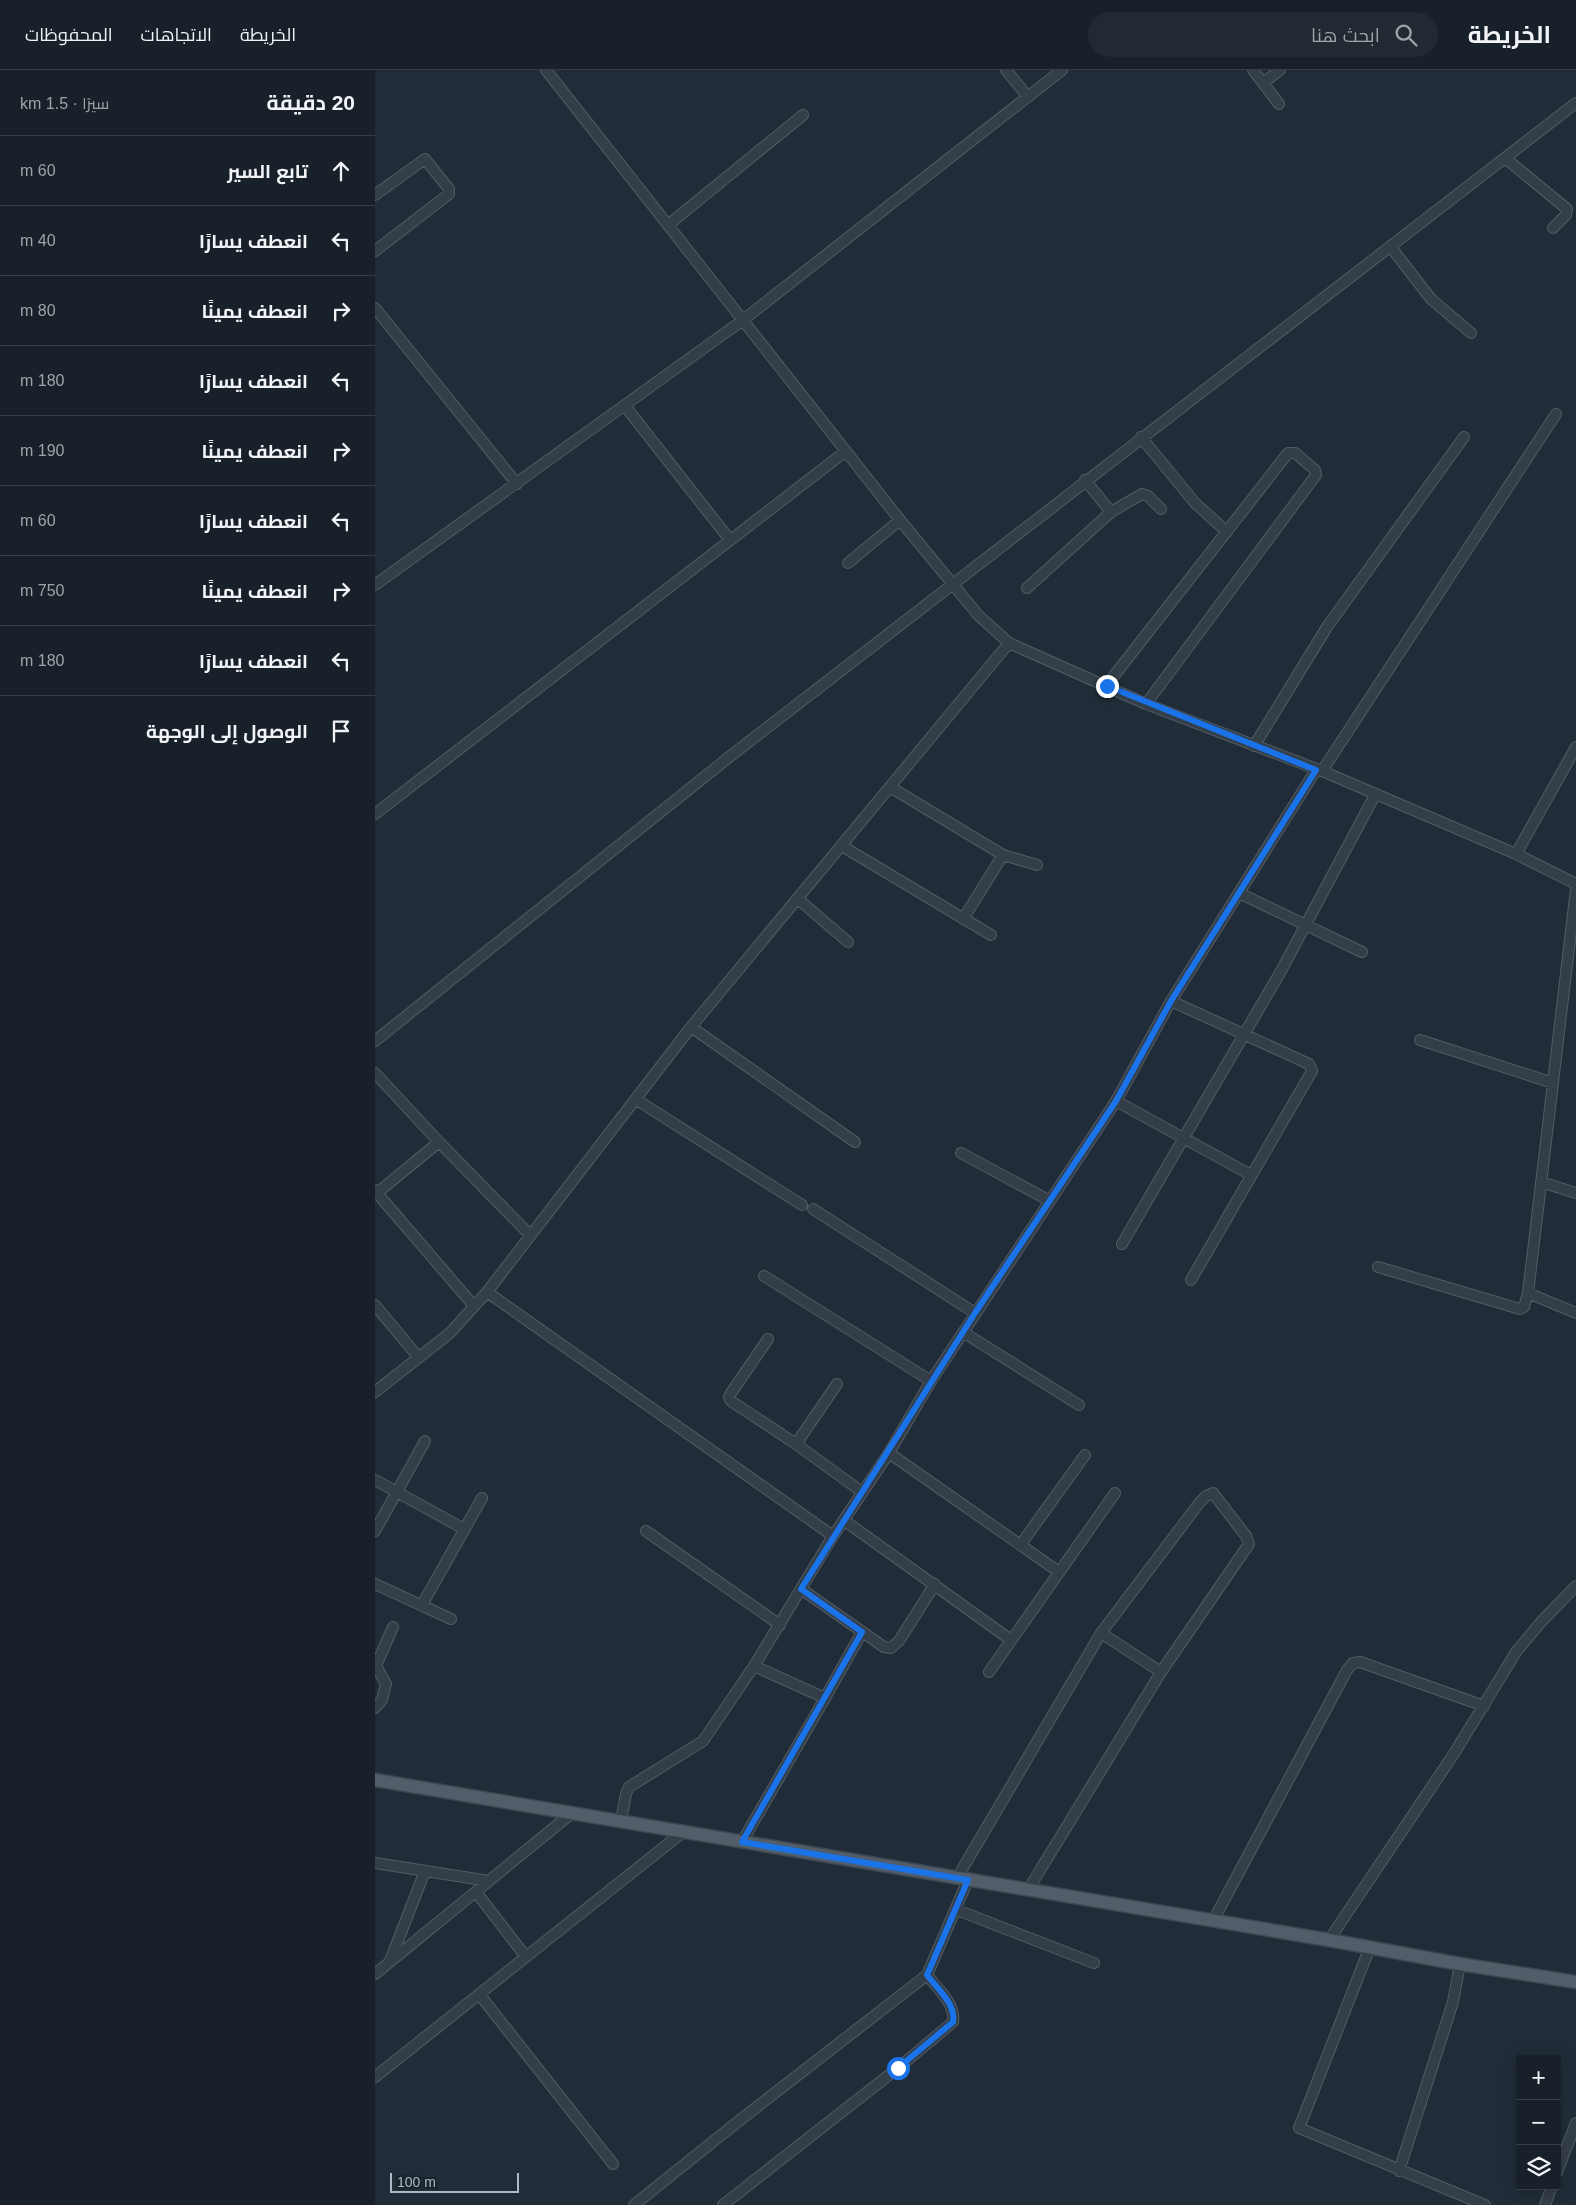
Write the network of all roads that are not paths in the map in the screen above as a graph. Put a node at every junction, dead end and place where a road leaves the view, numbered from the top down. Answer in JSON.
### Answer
{"nodes":[{"id":1,"x":546,"y":70,"type":"edge"},
{"id":2,"x":1006,"y":70,"type":"edge"},
{"id":3,"x":1062,"y":70,"type":"edge"},
{"id":4,"x":1253,"y":70,"type":"edge"},
{"id":5,"x":1280,"y":70,"type":"edge"},
{"id":6,"x":1263,"y":83,"type":"junction"},
{"id":7,"x":1028,"y":97,"type":"junction"},
{"id":8,"x":1576,"y":103,"type":"edge"},
{"id":9,"x":1279,"y":104,"type":"dead end"},
{"id":10,"x":803,"y":115,"type":"dead end"},
{"id":11,"x":1505,"y":158,"type":"junction"},
{"id":12,"x":375,"y":196,"type":"edge"},
{"id":13,"x":668,"y":225,"type":"junction"},
{"id":14,"x":1553,"y":228,"type":"dead end"},
{"id":15,"x":1390,"y":246,"type":"junction"},
{"id":16,"x":375,"y":251,"type":"edge"},
{"id":17,"x":375,"y":308,"type":"edge"},
{"id":18,"x":743,"y":320,"type":"junction"},
{"id":19,"x":1471,"y":332,"type":"dead end"},
{"id":20,"x":625,"y":406,"type":"junction"},
{"id":21,"x":1556,"y":414,"type":"dead end"},
{"id":22,"x":1141,"y":437,"type":"junction"},
{"id":23,"x":1464,"y":437,"type":"dead end"},
{"id":24,"x":846,"y":451,"type":"junction"},
{"id":25,"x":1085,"y":480,"type":"junction"},
{"id":26,"x":517,"y":484,"type":"junction"},
{"id":27,"x":1161,"y":509,"type":"dead end"},
{"id":28,"x":1111,"y":512,"type":"junction"},
{"id":29,"x":900,"y":520,"type":"junction"},
{"id":30,"x":1227,"y":532,"type":"junction"},
{"id":31,"x":730,"y":540,"type":"junction"},
{"id":32,"x":848,"y":563,"type":"dead end"},
{"id":33,"x":953,"y":582,"type":"junction"},
{"id":34,"x":375,"y":585,"type":"edge"},
{"id":35,"x":1027,"y":588,"type":"dead end"},
{"id":36,"x":1009,"y":643,"type":"junction"},
{"id":37,"x":1107,"y":686,"type":"junction"},
{"id":38,"x":1146,"y":704,"type":"junction"},
{"id":39,"x":1254,"y":746,"type":"junction"},
{"id":40,"x":1576,"y":747,"type":"edge"},
{"id":41,"x":1319,"y":770,"type":"junction"},
{"id":42,"x":889,"y":786,"type":"junction"},
{"id":43,"x":1375,"y":794,"type":"junction"},
{"id":44,"x":375,"y":814,"type":"edge"},
{"id":45,"x":842,"y":846,"type":"junction"},
{"id":46,"x":1516,"y":854,"type":"junction"},
{"id":47,"x":1003,"y":855,"type":"junction"},
{"id":48,"x":1037,"y":865,"type":"dead end"},
{"id":49,"x":1576,"y":884,"type":"edge"},
{"id":50,"x":1576,"y":889,"type":"edge"},
{"id":51,"x":1239,"y":893,"type":"junction"},
{"id":52,"x":798,"y":899,"type":"junction"},
{"id":53,"x":963,"y":919,"type":"junction"},
{"id":54,"x":1305,"y":926,"type":"junction"},
{"id":55,"x":991,"y":935,"type":"dead end"},
{"id":56,"x":848,"y":942,"type":"dead end"},
{"id":57,"x":1361,"y":952,"type":"dead end"},
{"id":58,"x":1171,"y":1001,"type":"junction"},
{"id":59,"x":691,"y":1027,"type":"junction"},
{"id":60,"x":1244,"y":1033,"type":"junction"},
{"id":61,"x":1420,"y":1040,"type":"dead end"},
{"id":62,"x":375,"y":1041,"type":"edge"},
{"id":63,"x":375,"y":1073,"type":"edge"},
{"id":64,"x":1553,"y":1083,"type":"junction"},
{"id":65,"x":637,"y":1100,"type":"junction"},
{"id":66,"x":1116,"y":1101,"type":"junction"},
{"id":67,"x":1184,"y":1138,"type":"junction"},
{"id":68,"x":439,"y":1142,"type":"junction"},
{"id":69,"x":855,"y":1142,"type":"dead end"},
{"id":70,"x":961,"y":1153,"type":"dead end"},
{"id":71,"x":1251,"y":1175,"type":"junction"},
{"id":72,"x":1541,"y":1182,"type":"junction"},
{"id":73,"x":376,"y":1192,"type":"edge"},
{"id":74,"x":1576,"y":1193,"type":"edge"},
{"id":75,"x":1050,"y":1201,"type":"junction"},
{"id":76,"x":802,"y":1205,"type":"dead end"},
{"id":77,"x":813,"y":1209,"type":"dead end"},
{"id":78,"x":530,"y":1235,"type":"junction"},
{"id":79,"x":1122,"y":1244,"type":"dead end"},
{"id":80,"x":1378,"y":1267,"type":"dead end"},
{"id":81,"x":764,"y":1276,"type":"dead end"},
{"id":82,"x":1191,"y":1280,"type":"dead end"},
{"id":83,"x":487,"y":1292,"type":"junction"},
{"id":84,"x":1528,"y":1293,"type":"junction"},
{"id":85,"x":375,"y":1305,"type":"edge"},
{"id":86,"x":474,"y":1306,"type":"junction"},
{"id":87,"x":975,"y":1313,"type":"junction"},
{"id":88,"x":1576,"y":1313,"type":"edge"},
{"id":89,"x":963,"y":1332,"type":"junction"},
{"id":90,"x":768,"y":1339,"type":"dead end"},
{"id":91,"x":419,"y":1358,"type":"junction"},
{"id":92,"x":931,"y":1381,"type":"junction"},
{"id":93,"x":837,"y":1384,"type":"dead end"},
{"id":94,"x":375,"y":1392,"type":"edge"},
{"id":95,"x":1079,"y":1405,"type":"dead end"},
{"id":96,"x":425,"y":1441,"type":"dead end"},
{"id":97,"x":796,"y":1444,"type":"junction"},
{"id":98,"x":889,"y":1453,"type":"junction"},
{"id":99,"x":1085,"y":1455,"type":"dead end"},
{"id":100,"x":375,"y":1480,"type":"edge"},
{"id":101,"x":396,"y":1491,"type":"junction"},
{"id":102,"x":862,"y":1492,"type":"junction"},
{"id":103,"x":1115,"y":1493,"type":"dead end"},
{"id":104,"x":481,"y":1498,"type":"dead end"},
{"id":105,"x":845,"y":1520,"type":"junction"},
{"id":106,"x":464,"y":1529,"type":"junction"},
{"id":107,"x":646,"y":1531,"type":"dead end"},
{"id":108,"x":375,"y":1532,"type":"edge"},
{"id":109,"x":833,"y":1536,"type":"junction"},
{"id":110,"x":1021,"y":1544,"type":"junction"},
{"id":111,"x":1059,"y":1572,"type":"junction"},
{"id":112,"x":375,"y":1584,"type":"edge"},
{"id":113,"x":935,"y":1584,"type":"junction"},
{"id":114,"x":1576,"y":1586,"type":"edge"},
{"id":115,"x":801,"y":1589,"type":"junction"},
{"id":116,"x":421,"y":1606,"type":"junction"},
{"id":117,"x":451,"y":1619,"type":"dead end"},
{"id":118,"x":780,"y":1625,"type":"junction"},
{"id":119,"x":393,"y":1627,"type":"dead end"},
{"id":120,"x":862,"y":1632,"type":"junction"},
{"id":121,"x":1101,"y":1633,"type":"junction"},
{"id":122,"x":1011,"y":1640,"type":"junction"},
{"id":123,"x":754,"y":1666,"type":"junction"},
{"id":124,"x":375,"y":1667,"type":"edge"},
{"id":125,"x":989,"y":1672,"type":"dead end"},
{"id":126,"x":1161,"y":1672,"type":"junction"},
{"id":127,"x":825,"y":1698,"type":"junction"},
{"id":128,"x":1484,"y":1706,"type":"junction"},
{"id":129,"x":375,"y":1708,"type":"edge"},
{"id":130,"x":375,"y":1780,"type":"edge"},
{"id":131,"x":572,"y":1813,"type":"junction"},
{"id":132,"x":621,"y":1822,"type":"junction"},
{"id":133,"x":683,"y":1832,"type":"junction"},
{"id":134,"x":742,"y":1842,"type":"junction"},
{"id":135,"x":375,"y":1863,"type":"edge"},
{"id":136,"x":425,"y":1871,"type":"junction"},
{"id":137,"x":963,"y":1879,"type":"junction"},
{"id":138,"x":489,"y":1881,"type":"junction"},
{"id":139,"x":1028,"y":1890,"type":"junction"},
{"id":140,"x":476,"y":1892,"type":"junction"},
{"id":141,"x":957,"y":1910,"type":"junction"},
{"id":142,"x":1213,"y":1922,"type":"junction"},
{"id":143,"x":1329,"y":1940,"type":"junction"},
{"id":144,"x":1369,"y":1947,"type":"junction"},
{"id":145,"x":526,"y":1957,"type":"junction"},
{"id":146,"x":390,"y":1962,"type":"junction"},
{"id":147,"x":1094,"y":1963,"type":"dead end"},
{"id":148,"x":1460,"y":1964,"type":"junction"},
{"id":149,"x":375,"y":1974,"type":"edge"},
{"id":150,"x":927,"y":1975,"type":"junction"},
{"id":151,"x":1576,"y":1982,"type":"edge"},
{"id":152,"x":479,"y":1994,"type":"junction"},
{"id":153,"x":376,"y":2075,"type":"edge"},
{"id":154,"x":1576,"y":2123,"type":"edge"},
{"id":155,"x":1561,"y":2162,"type":"edge"},
{"id":156,"x":613,"y":2164,"type":"dead end"},
{"id":157,"x":1399,"y":2171,"type":"junction"},
{"id":158,"x":1551,"y":2190,"type":"edge"},
{"id":159,"x":634,"y":2205,"type":"edge"},
{"id":160,"x":723,"y":2205,"type":"edge"},
{"id":161,"x":1485,"y":2205,"type":"edge"},
{"id":162,"x":1545,"y":2205,"type":"edge"}],
"edges":[{"from":1,"to":13,"type":"street"},
{"from":2,"to":7,"type":"street"},
{"from":3,"to":7,"type":"street"},
{"from":4,"to":6,"type":"street"},
{"from":5,"to":6,"type":"street"},
{"from":6,"to":9,"type":"street"},
{"from":7,"to":18,"type":"street"},
{"from":8,"to":11,"type":"street"},
{"from":10,"to":13,"type":"street"},
{"from":11,"to":14,"type":"street"},
{"from":11,"to":15,"type":"street"},
{"from":12,"to":16,"type":"street"},
{"from":13,"to":18,"type":"street"},
{"from":15,"to":19,"type":"street"},
{"from":15,"to":22,"type":"street"},
{"from":17,"to":26,"type":"street"},
{"from":18,"to":20,"type":"street"},
{"from":18,"to":24,"type":"street"},
{"from":20,"to":26,"type":"street"},
{"from":20,"to":31,"type":"street"},
{"from":21,"to":41,"type":"street"},
{"from":22,"to":25,"type":"street"},
{"from":22,"to":30,"type":"street"},
{"from":23,"to":39,"type":"street"},
{"from":24,"to":29,"type":"street"},
{"from":24,"to":31,"type":"street"},
{"from":25,"to":28,"type":"street"},
{"from":25,"to":33,"type":"street"},
{"from":26,"to":34,"type":"street"},
{"from":27,"to":28,"type":"street"},
{"from":28,"to":35,"type":"street"},
{"from":29,"to":32,"type":"street"},
{"from":29,"to":33,"type":"street"},
{"from":30,"to":37,"type":"street"},
{"from":30,"to":38,"type":"street"},
{"from":31,"to":44,"type":"street"},
{"from":33,"to":36,"type":"street"},
{"from":33,"to":62,"type":"street"},
{"from":36,"to":37,"type":"street"},
{"from":36,"to":42,"type":"street"},
{"from":37,"to":38,"type":"street"},
{"from":38,"to":39,"type":"street"},
{"from":39,"to":41,"type":"street"},
{"from":40,"to":46,"type":"street"},
{"from":41,"to":43,"type":"street"},
{"from":41,"to":51,"type":"street"},
{"from":42,"to":45,"type":"street"},
{"from":42,"to":47,"type":"street"},
{"from":43,"to":46,"type":"street"},
{"from":43,"to":54,"type":"street"},
{"from":45,"to":52,"type":"street"},
{"from":45,"to":53,"type":"street"},
{"from":46,"to":49,"type":"street"},
{"from":47,"to":48,"type":"street"},
{"from":47,"to":53,"type":"street"},
{"from":50,"to":64,"type":"street"},
{"from":51,"to":54,"type":"street"},
{"from":51,"to":58,"type":"street"},
{"from":52,"to":56,"type":"street"},
{"from":52,"to":59,"type":"street"},
{"from":53,"to":55,"type":"street"},
{"from":54,"to":57,"type":"street"},
{"from":54,"to":60,"type":"street"},
{"from":58,"to":60,"type":"street"},
{"from":58,"to":66,"type":"street"},
{"from":59,"to":65,"type":"street"},
{"from":59,"to":69,"type":"street"},
{"from":60,"to":67,"type":"street"},
{"from":60,"to":71,"type":"street"},
{"from":61,"to":64,"type":"street"},
{"from":63,"to":68,"type":"street"},
{"from":64,"to":72,"type":"street"},
{"from":65,"to":76,"type":"street"},
{"from":65,"to":78,"type":"street"},
{"from":66,"to":67,"type":"street"},
{"from":66,"to":75,"type":"street"},
{"from":67,"to":71,"type":"street"},
{"from":67,"to":79,"type":"street"},
{"from":68,"to":73,"type":"street"},
{"from":68,"to":78,"type":"street"},
{"from":70,"to":75,"type":"street"},
{"from":71,"to":82,"type":"street"},
{"from":72,"to":74,"type":"street"},
{"from":72,"to":84,"type":"street"},
{"from":73,"to":86,"type":"street"},
{"from":75,"to":87,"type":"street"},
{"from":77,"to":87,"type":"street"},
{"from":78,"to":83,"type":"street"},
{"from":80,"to":84,"type":"street"},
{"from":81,"to":92,"type":"street"},
{"from":83,"to":86,"type":"street"},
{"from":83,"to":109,"type":"street"},
{"from":84,"to":88,"type":"street"},
{"from":85,"to":91,"type":"street"},
{"from":86,"to":91,"type":"street"},
{"from":87,"to":89,"type":"street"},
{"from":89,"to":92,"type":"street"},
{"from":89,"to":95,"type":"street"},
{"from":90,"to":97,"type":"street"},
{"from":91,"to":94,"type":"street"},
{"from":92,"to":98,"type":"street"},
{"from":93,"to":97,"type":"street"},
{"from":96,"to":101,"type":"street"},
{"from":97,"to":102,"type":"street"},
{"from":98,"to":102,"type":"street"},
{"from":98,"to":110,"type":"street"},
{"from":99,"to":110,"type":"street"},
{"from":100,"to":101,"type":"street"},
{"from":101,"to":106,"type":"street"},
{"from":101,"to":108,"type":"street"},
{"from":102,"to":105,"type":"street"},
{"from":103,"to":111,"type":"street"},
{"from":104,"to":106,"type":"street"},
{"from":105,"to":109,"type":"street"},
{"from":105,"to":113,"type":"street"},
{"from":106,"to":116,"type":"street"},
{"from":107,"to":118,"type":"street"},
{"from":109,"to":115,"type":"street"},
{"from":110,"to":111,"type":"street"},
{"from":111,"to":122,"type":"street"},
{"from":112,"to":116,"type":"street"},
{"from":113,"to":120,"type":"street"},
{"from":113,"to":122,"type":"street"},
{"from":114,"to":128,"type":"street"},
{"from":115,"to":118,"type":"street"},
{"from":115,"to":120,"type":"street"},
{"from":116,"to":117,"type":"street"},
{"from":118,"to":123,"type":"street"},
{"from":119,"to":124,"type":"street"},
{"from":120,"to":127,"type":"street"},
{"from":121,"to":126,"type":"street"},
{"from":121,"to":126,"type":"street"},
{"from":121,"to":137,"type":"street"},
{"from":122,"to":125,"type":"street"},
{"from":123,"to":127,"type":"street"},
{"from":123,"to":132,"type":"street"},
{"from":124,"to":129,"type":"street"},
{"from":126,"to":139,"type":"street"},
{"from":127,"to":134,"type":"street"},
{"from":128,"to":142,"type":"street"},
{"from":128,"to":143,"type":"street"},
{"from":130,"to":131,"type":"main road"},
{"from":131,"to":132,"type":"main road"},
{"from":131,"to":138,"type":"street"},
{"from":132,"to":133,"type":"main road"},
{"from":133,"to":134,"type":"main road"},
{"from":133,"to":145,"type":"street"},
{"from":134,"to":137,"type":"main road"},
{"from":135,"to":136,"type":"street"},
{"from":136,"to":138,"type":"street"},
{"from":136,"to":146,"type":"street"},
{"from":137,"to":139,"type":"main road"},
{"from":137,"to":141,"type":"street"},
{"from":138,"to":140,"type":"street"},
{"from":139,"to":142,"type":"main road"},
{"from":140,"to":145,"type":"street"},
{"from":140,"to":146,"type":"street"},
{"from":141,"to":147,"type":"street"},
{"from":141,"to":150,"type":"street"},
{"from":142,"to":143,"type":"main road"},
{"from":143,"to":144,"type":"main road"},
{"from":144,"to":148,"type":"main road"},
{"from":144,"to":157,"type":"street"},
{"from":145,"to":152,"type":"street"},
{"from":146,"to":149,"type":"street"},
{"from":148,"to":151,"type":"main road"},
{"from":148,"to":157,"type":"street"},
{"from":150,"to":159,"type":"street"},
{"from":150,"to":160,"type":"street"},
{"from":152,"to":153,"type":"street"},
{"from":152,"to":156,"type":"street"},
{"from":154,"to":155,"type":"street"},
{"from":157,"to":161,"type":"street"},
{"from":158,"to":162,"type":"street"}]}
